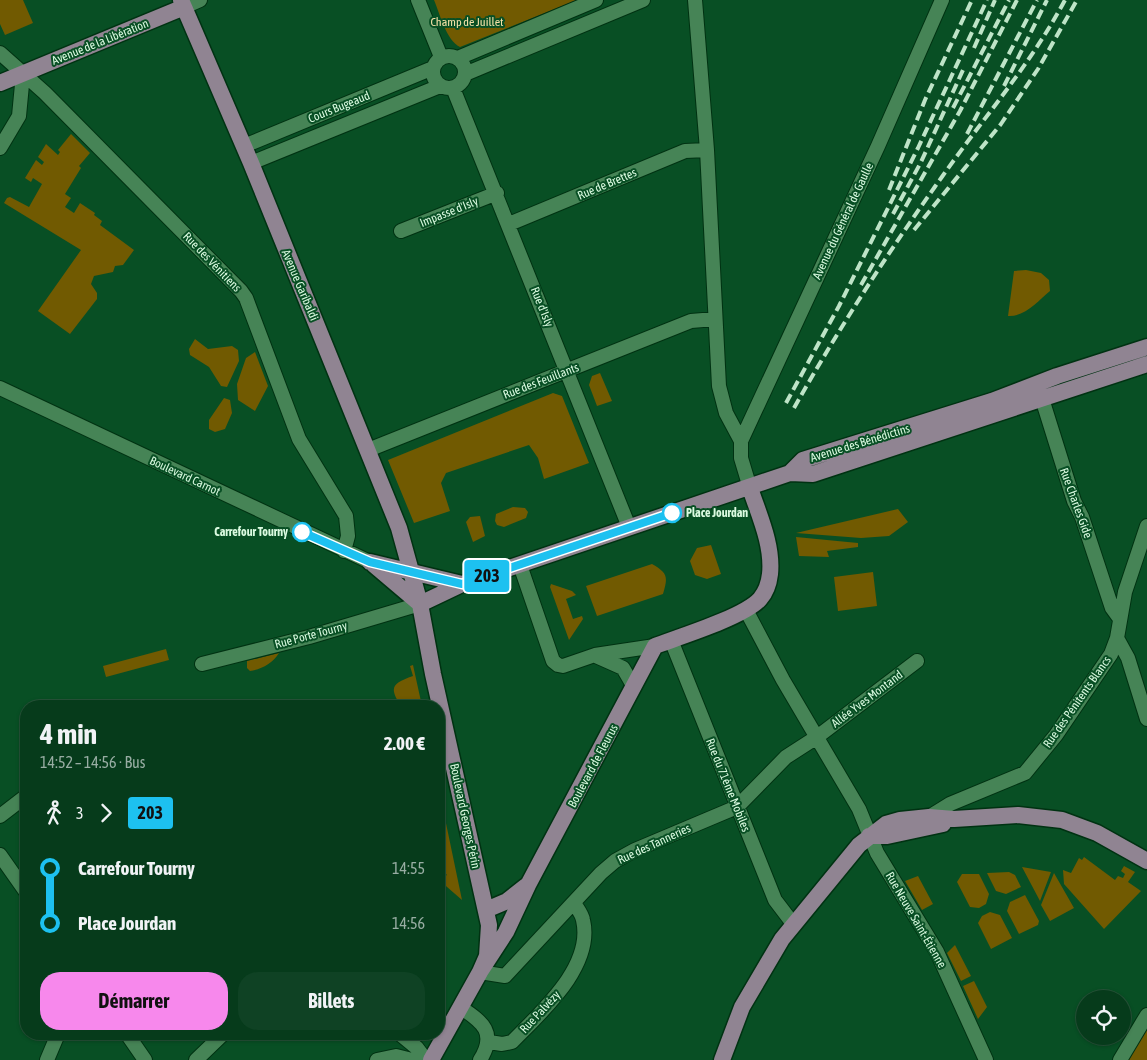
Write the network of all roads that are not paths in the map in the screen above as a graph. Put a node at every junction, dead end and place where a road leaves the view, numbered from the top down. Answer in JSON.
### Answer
{"nodes":[{"id":1,"x":200,"y":0,"type":"edge"},
{"id":2,"x":418,"y":0,"type":"edge"},
{"id":3,"x":596,"y":0,"type":"edge"},
{"id":4,"x":643,"y":0,"type":"edge"},
{"id":5,"x":695,"y":0,"type":"edge"},
{"id":6,"x":942,"y":0,"type":"edge"},
{"id":7,"x":182,"y":3,"type":"edge"},
{"id":8,"x":0,"y":53,"type":"edge"},
{"id":9,"x":458,"y":58,"type":"junction"},
{"id":10,"x":437,"y":63,"type":"junction"},
{"id":11,"x":23,"y":74,"type":"junction"},
{"id":12,"x":465,"y":74,"type":"junction"},
{"id":13,"x":0,"y":83,"type":"edge"},
{"id":14,"x":447,"y":87,"type":"junction"},
{"id":15,"x":244,"y":146,"type":"junction"},
{"id":16,"x":0,"y":148,"type":"edge"},
{"id":17,"x":707,"y":150,"type":"junction"},
{"id":18,"x":251,"y":163,"type":"junction"},
{"id":19,"x":497,"y":193,"type":"junction"},
{"id":20,"x":509,"y":224,"type":"junction"},
{"id":21,"x":402,"y":231,"type":"dead end"},
{"id":22,"x":714,"y":319,"type":"junction"},
{"id":23,"x":1147,"y":347,"type":"edge"},
{"id":24,"x":1147,"y":364,"type":"edge"},
{"id":25,"x":568,"y":370,"type":"junction"},
{"id":26,"x":1038,"y":383,"type":"junction"},
{"id":27,"x":0,"y":388,"type":"edge"},
{"id":28,"x":1043,"y":399,"type":"junction"},
{"id":29,"x":741,"y":441,"type":"junction"},
{"id":30,"x":368,"y":450,"type":"junction"},
{"id":31,"x":790,"y":474,"type":"junction"},
{"id":32,"x":750,"y":488,"type":"junction"},
{"id":33,"x":1147,"y":526,"type":"edge"},
{"id":34,"x":630,"y":527,"type":"junction"},
{"id":35,"x":344,"y":551,"type":"junction"},
{"id":36,"x":370,"y":562,"type":"junction"},
{"id":37,"x":520,"y":565,"type":"junction"},
{"id":38,"x":411,"y":572,"type":"junction"},
{"id":39,"x":462,"y":584,"type":"junction"},
{"id":40,"x":420,"y":604,"type":"junction"},
{"id":41,"x":746,"y":610,"type":"junction"},
{"id":42,"x":1120,"y":619,"type":"junction"},
{"id":43,"x":1117,"y":638,"type":"junction"},
{"id":44,"x":671,"y":640,"type":"junction"},
{"id":45,"x":655,"y":646,"type":"junction"},
{"id":46,"x":595,"y":655,"type":"junction"},
{"id":47,"x":917,"y":661,"type":"dead end"},
{"id":48,"x":202,"y":664,"type":"dead end"},
{"id":49,"x":634,"y":687,"type":"junction"},
{"id":50,"x":439,"y":700,"type":"edge"},
{"id":51,"x":1147,"y":719,"type":"edge"},
{"id":52,"x":445,"y":727,"type":"edge"},
{"id":53,"x":817,"y":738,"type":"junction"},
{"id":54,"x":20,"y":801,"type":"edge"},
{"id":55,"x":737,"y":807,"type":"junction"},
{"id":56,"x":0,"y":816,"type":"edge"},
{"id":57,"x":930,"y":817,"type":"junction"},
{"id":58,"x":954,"y":819,"type":"junction"},
{"id":59,"x":869,"y":836,"type":"junction"},
{"id":60,"x":887,"y":836,"type":"junction"},
{"id":61,"x":0,"y":855,"type":"edge"},
{"id":62,"x":1147,"y":861,"type":"edge"},
{"id":63,"x":20,"y":883,"type":"edge"},
{"id":64,"x":528,"y":885,"type":"junction"},
{"id":65,"x":574,"y":903,"type":"junction"},
{"id":66,"x":486,"y":910,"type":"junction"},
{"id":67,"x":794,"y":925,"type":"junction"},
{"id":68,"x":480,"y":972,"type":"junction"},
{"id":69,"x":460,"y":1007,"type":"junction"},
{"id":70,"x":1147,"y":1015,"type":"edge"},
{"id":71,"x":445,"y":1032,"type":"edge"},
{"id":72,"x":55,"y":1040,"type":"edge"},
{"id":73,"x":131,"y":1040,"type":"edge"},
{"id":74,"x":217,"y":1040,"type":"edge"},
{"id":75,"x":400,"y":1040,"type":"edge"},
{"id":76,"x":408,"y":1040,"type":"edge"},
{"id":77,"x":441,"y":1040,"type":"edge"},
{"id":78,"x":489,"y":1042,"type":"junction"},
{"id":79,"x":396,"y":1056,"type":"junction"},
{"id":80,"x":430,"y":1058,"type":"edge"},
{"id":81,"x":47,"y":1060,"type":"edge"},
{"id":82,"x":145,"y":1060,"type":"edge"},
{"id":83,"x":196,"y":1060,"type":"edge"},
{"id":84,"x":377,"y":1060,"type":"edge"},
{"id":85,"x":412,"y":1060,"type":"edge"},
{"id":86,"x":481,"y":1060,"type":"edge"},
{"id":87,"x":722,"y":1060,"type":"edge"},
{"id":88,"x":986,"y":1060,"type":"edge"},
{"id":89,"x":1120,"y":1060,"type":"edge"}],
"edges":[{"from":1,"to":7,"type":"street","name":"Avenue de la Libération"},
{"from":2,"to":10,"type":"street"},
{"from":3,"to":9,"type":"street"},
{"from":4,"to":12,"type":"street"},
{"from":5,"to":17,"type":"street"},
{"from":6,"to":29,"type":"street","name":"Avenue du Général de Gaulle"},
{"from":7,"to":11,"type":"main road","name":"Avenue de la Libération"},
{"from":7,"to":15,"type":"main road","name":"Avenue Garibaldi"},
{"from":8,"to":11,"type":"street","name":"Rue des Vénitiens"},
{"from":9,"to":10,"type":"street"},
{"from":9,"to":12,"type":"street"},
{"from":10,"to":14,"type":"street"},
{"from":10,"to":15,"type":"street","name":"Cours Bugeaud"},
{"from":11,"to":13,"type":"main road","name":"Avenue de la Libération"},
{"from":11,"to":16,"type":"street"},
{"from":11,"to":35,"type":"street","name":"Rue des Vénitiens"},
{"from":12,"to":14,"type":"street"},
{"from":14,"to":18,"type":"street","name":"Cours Bugeaud"},
{"from":14,"to":19,"type":"street","name":"Rue d'Isly"},
{"from":15,"to":18,"type":"main road","name":"Avenue Garibaldi"},
{"from":17,"to":20,"type":"street","name":"Rue de Brettes"},
{"from":17,"to":22,"type":"street"},
{"from":18,"to":30,"type":"main road","name":"Avenue Garibaldi"},
{"from":19,"to":20,"type":"street","name":"Rue d'Isly"},
{"from":19,"to":21,"type":"street","name":"Impasse d'Isly"},
{"from":20,"to":25,"type":"street","name":"Rue d'Isly"},
{"from":22,"to":25,"type":"street","name":"Rue des Feuillants"},
{"from":22,"to":29,"type":"street"},
{"from":23,"to":26,"type":"main road","name":"Avenue des Bénédictins"},
{"from":24,"to":28,"type":"main road","name":"Avenue des Bénédictins"},
{"from":25,"to":30,"type":"street","name":"Rue des Feuillants"},
{"from":25,"to":34,"type":"street","name":"Rue d'Isly"},
{"from":26,"to":28,"type":"street","name":"Rue Charles Gide"},
{"from":26,"to":31,"type":"main road","name":"Avenue des Bénédictins"},
{"from":27,"to":35,"type":"street","name":"Boulevard Carnot"},
{"from":28,"to":31,"type":"main road","name":"Avenue des Bénédictins"},
{"from":28,"to":42,"type":"street","name":"Rue Charles Gide"},
{"from":29,"to":32,"type":"street"},
{"from":30,"to":38,"type":"main road","name":"Avenue Garibaldi"},
{"from":31,"to":32,"type":"main road"},
{"from":32,"to":34,"type":"main road"},
{"from":32,"to":41,"type":"main road"},
{"from":33,"to":42,"type":"street","name":"Rue des Pénitents Blancs"},
{"from":34,"to":37,"type":"main road"},
{"from":35,"to":36,"type":"street","name":"Boulevard Carnot"},
{"from":36,"to":38,"type":"main road"},
{"from":36,"to":40,"type":"main road"},
{"from":37,"to":39,"type":"main road"},
{"from":37,"to":46,"type":"street"},
{"from":38,"to":39,"type":"main road"},
{"from":38,"to":40,"type":"main road","name":"Boulevard Georges Périn"},
{"from":39,"to":40,"type":"main road"},
{"from":40,"to":48,"type":"street","name":"Rue Porte Tourny"},
{"from":40,"to":50,"type":"main road","name":"Boulevard Georges Périn"},
{"from":41,"to":44,"type":"main road"},
{"from":41,"to":53,"type":"street","name":"Rue Neuve Saint-Étienne"},
{"from":42,"to":43,"type":"street","name":"Rue des Pénitents Blancs"},
{"from":43,"to":51,"type":"street"},
{"from":43,"to":57,"type":"street","name":"Rue des Pénitents Blancs"},
{"from":44,"to":45,"type":"main road"},
{"from":44,"to":55,"type":"street","name":"Rue du 71ème Mobiles"},
{"from":45,"to":46,"type":"street"},
{"from":45,"to":49,"type":"main road","name":"Boulevard de Fleurus"},
{"from":46,"to":49,"type":"street"},
{"from":47,"to":53,"type":"street","name":"Allée Yves Montand"},
{"from":49,"to":64,"type":"main road","name":"Boulevard de Fleurus"},
{"from":52,"to":66,"type":"main road","name":"Boulevard Georges Périn"},
{"from":53,"to":55,"type":"street","name":"Rue des Tanneries"},
{"from":53,"to":59,"type":"street","name":"Rue Neuve Saint-Étienne"},
{"from":54,"to":56,"type":"street"},
{"from":55,"to":65,"type":"street","name":"Rue des Tanneries"},
{"from":55,"to":67,"type":"street","name":"Rue du 71ème Mobiles"},
{"from":57,"to":58,"type":"main road"},
{"from":57,"to":59,"type":"main road"},
{"from":57,"to":60,"type":"main road"},
{"from":58,"to":60,"type":"main road"},
{"from":58,"to":62,"type":"main road"},
{"from":59,"to":60,"type":"main road"},
{"from":59,"to":67,"type":"main road"},
{"from":59,"to":88,"type":"street","name":"Rue Neuve Saint-Étienne"},
{"from":61,"to":63,"type":"street"},
{"from":64,"to":66,"type":"main road","name":"Boulevard de Fleurus"},
{"from":64,"to":68,"type":"main road","name":"Boulevard de Fleurus"},
{"from":65,"to":68,"type":"street","name":"Rue des Tanneries"},
{"from":65,"to":78,"type":"street","name":"Rue Palvézy"},
{"from":66,"to":68,"type":"main road","name":"Boulevard Georges Périn"},
{"from":67,"to":87,"type":"main road"},
{"from":68,"to":69,"type":"main road"},
{"from":69,"to":71,"type":"main road"},
{"from":69,"to":78,"type":"street"},
{"from":70,"to":89,"type":"street"},
{"from":72,"to":81,"type":"street"},
{"from":73,"to":82,"type":"street"},
{"from":74,"to":83,"type":"street"},
{"from":75,"to":79,"type":"street"},
{"from":76,"to":80,"type":"street"},
{"from":77,"to":80,"type":"main road"},
{"from":78,"to":86,"type":"street"},
{"from":79,"to":84,"type":"street"},
{"from":79,"to":85,"type":"street"}]}
